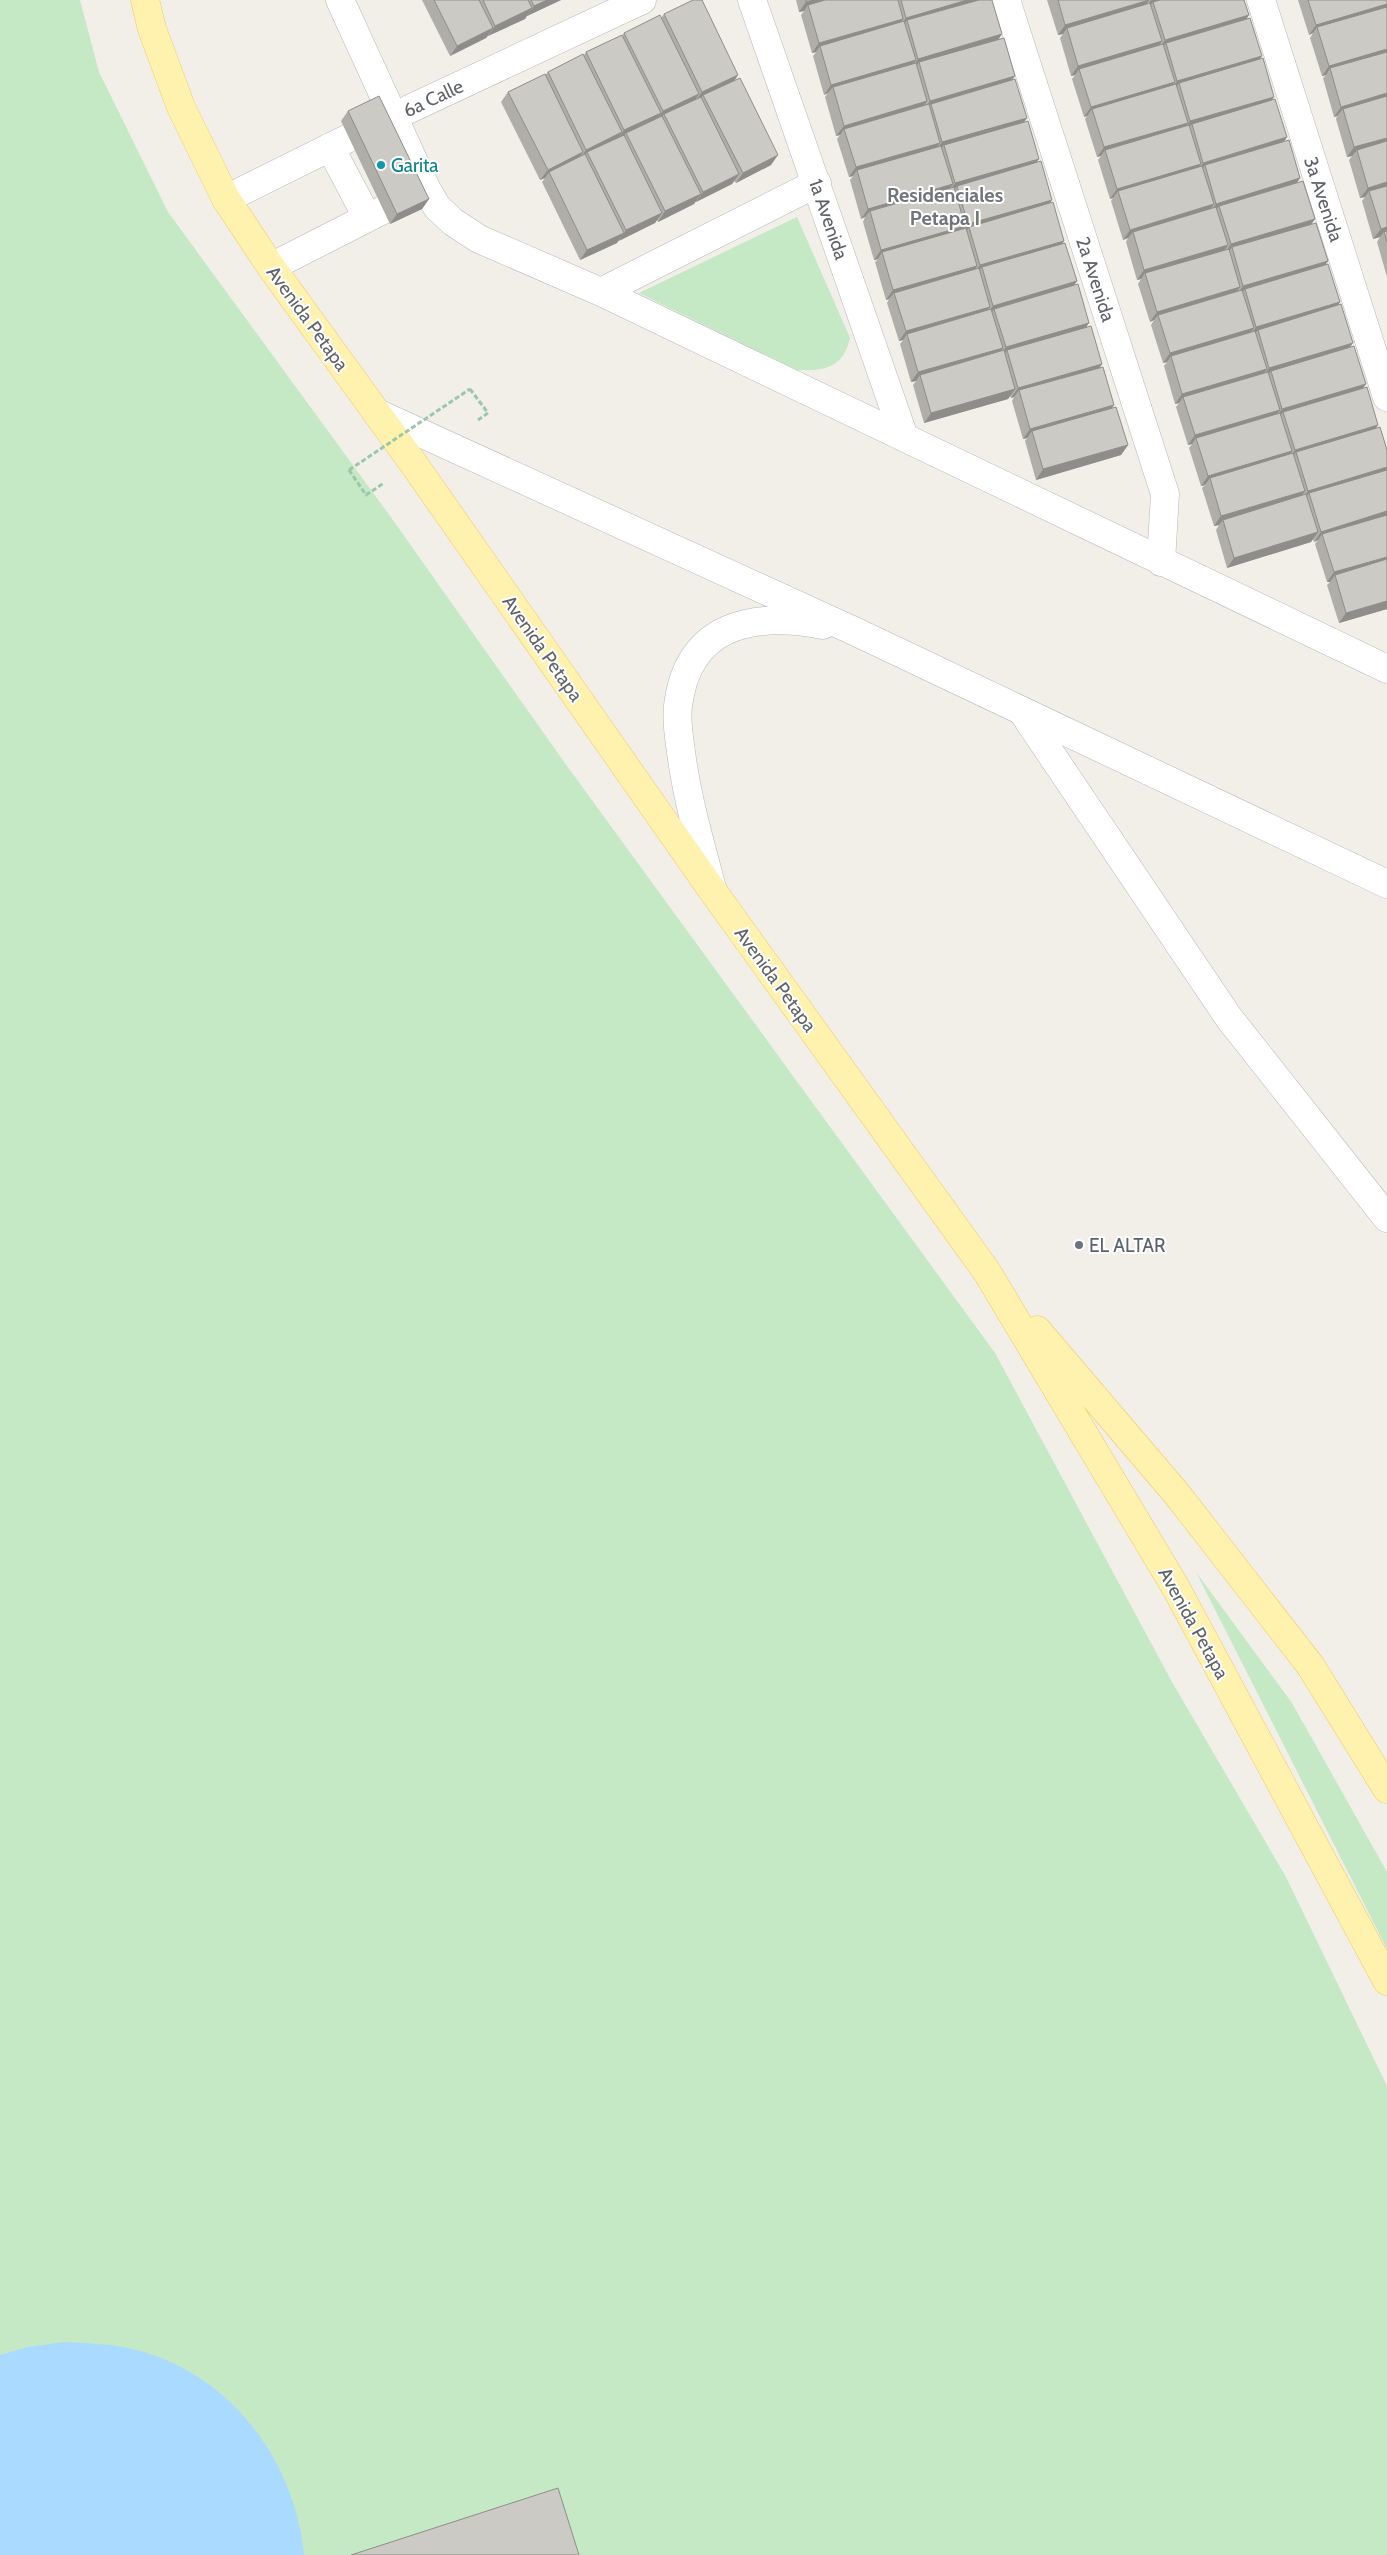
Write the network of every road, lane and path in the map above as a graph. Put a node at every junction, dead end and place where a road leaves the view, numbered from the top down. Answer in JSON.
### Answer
{"nodes":[{"id":1,"x":144,"y":0,"type":"edge"},
{"id":2,"x":340,"y":0,"type":"edge"},
{"id":3,"x":642,"y":0,"type":"edge"},
{"id":4,"x":752,"y":0,"type":"edge"},
{"id":5,"x":1006,"y":0,"type":"edge"},
{"id":6,"x":1261,"y":0,"type":"edge"},
{"id":7,"x":393,"y":116,"type":"junction"},
{"id":8,"x":330,"y":147,"type":"junction"},
{"id":9,"x":816,"y":184,"type":"junction"},
{"id":10,"x":426,"y":188,"type":"junction"},
{"id":11,"x":226,"y":199,"type":"junction"},
{"id":12,"x":367,"y":217,"type":"junction"},
{"id":13,"x":271,"y":267,"type":"junction"},
{"id":14,"x":601,"y":292,"type":"junction"},
{"id":15,"x":1387,"y":397,"type":"edge"},
{"id":16,"x":377,"y":413,"type":"junction"},
{"id":17,"x":488,"y":413,"type":"dead end"},
{"id":18,"x":904,"y":437,"type":"junction"},
{"id":19,"x":366,"y":495,"type":"dead end"},
{"id":20,"x":1161,"y":562,"type":"junction"},
{"id":21,"x":854,"y":631,"type":"junction"},
{"id":22,"x":1387,"y":669,"type":"edge"},
{"id":23,"x":1022,"y":712,"type":"junction"},
{"id":24,"x":1387,"y":884,"type":"edge"},
{"id":25,"x":712,"y":890,"type":"junction"},
{"id":26,"x":1387,"y":1218,"type":"edge"},
{"id":27,"x":987,"y":1272,"type":"junction"},
{"id":28,"x":1387,"y":1789,"type":"edge"},
{"id":29,"x":1387,"y":1982,"type":"edge"}],
"edges":[{"from":1,"to":11,"type":"main road","name":"Avenida Petapa"},
{"from":2,"to":7,"type":"street"},
{"from":3,"to":7,"type":"street","name":"6a Calle"},
{"from":4,"to":9,"type":"street","name":"1a Avenida"},
{"from":5,"to":20,"type":"street","name":"2a Avenida"},
{"from":6,"to":15,"type":"street","name":"3a Avenida"},
{"from":7,"to":8,"type":"street","name":"6a Calle"},
{"from":7,"to":10,"type":"street"},
{"from":8,"to":11,"type":"street","name":"6a Calle"},
{"from":8,"to":12,"type":"street"},
{"from":9,"to":14,"type":"street"},
{"from":9,"to":18,"type":"street","name":"1a Avenida"},
{"from":10,"to":12,"type":"street"},
{"from":10,"to":14,"type":"street"},
{"from":11,"to":13,"type":"main road","name":"Avenida Petapa"},
{"from":12,"to":13,"type":"street"},
{"from":13,"to":16,"type":"main road","name":"Avenida Petapa"},
{"from":14,"to":18,"type":"street"},
{"from":16,"to":21,"type":"street"},
{"from":16,"to":25,"type":"main road","name":"Avenida Petapa"},
{"from":17,"to":19,"type":"path","bridge":true},
{"from":18,"to":20,"type":"street"},
{"from":20,"to":22,"type":"street"},
{"from":21,"to":23,"type":"street"},
{"from":21,"to":25,"type":"street"},
{"from":23,"to":24,"type":"street"},
{"from":23,"to":26,"type":"street"},
{"from":25,"to":27,"type":"main road","name":"Avenida Petapa"},
{"from":27,"to":28,"type":"main road","name":"Avenida Petapa"},
{"from":27,"to":29,"type":"main road","name":"Avenida Petapa"}]}
